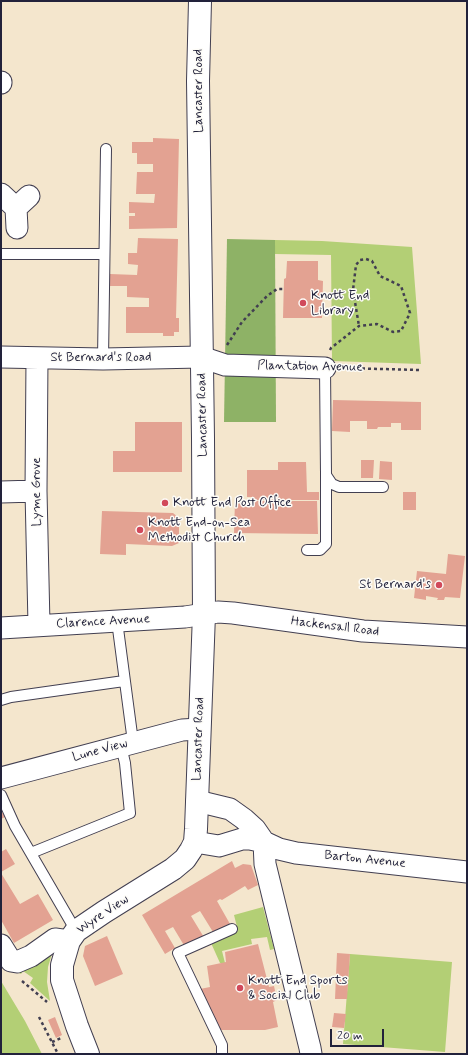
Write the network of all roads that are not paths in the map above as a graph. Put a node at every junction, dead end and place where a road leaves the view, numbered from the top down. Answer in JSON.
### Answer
{"nodes":[{"id":1,"x":200,"y":1,"type":"edge"},
{"id":2,"x":106,"y":149,"type":"dead end"},
{"id":3,"x":1,"y":194,"type":"edge"},
{"id":4,"x":20,"y":211,"type":"dead end"},
{"id":5,"x":1,"y":254,"type":"edge"},
{"id":6,"x":104,"y":254,"type":"junction"},
{"id":7,"x":1,"y":357,"type":"edge"},
{"id":8,"x":201,"y":357,"type":"junction"},
{"id":9,"x":37,"y":358,"type":"junction"},
{"id":10,"x":103,"y":358,"type":"junction"},
{"id":11,"x":325,"y":368,"type":"joint"},
{"id":12,"x":326,"y":475,"type":"junction"},
{"id":13,"x":383,"y":487,"type":"dead end"},
{"id":14,"x":36,"y":491,"type":"junction"},
{"id":15,"x":1,"y":492,"type":"edge"},
{"id":16,"x":307,"y":550,"type":"dead end"},
{"id":17,"x":204,"y":614,"type":"junction"},
{"id":18,"x":117,"y":621,"type":"junction"},
{"id":19,"x":39,"y":625,"type":"junction"},
{"id":20,"x":1,"y":628,"type":"edge"},
{"id":21,"x":467,"y":637,"type":"edge"},
{"id":22,"x":124,"y":681,"type":"junction"},
{"id":23,"x":1,"y":700,"type":"edge"},
{"id":24,"x":199,"y":729,"type":"junction"},
{"id":25,"x":127,"y":744,"type":"junction"},
{"id":26,"x":1,"y":778,"type":"edge"},
{"id":27,"x":1,"y":795,"type":"edge"},
{"id":28,"x":197,"y":801,"type":"junction"},
{"id":29,"x":196,"y":836,"type":"junction"},
{"id":30,"x":264,"y":842,"type":"junction"},
{"id":31,"x":31,"y":853,"type":"junction"},
{"id":32,"x":467,"y":872,"type":"edge"},
{"id":33,"x":232,"y":928,"type":"dead end"},
{"id":34,"x":72,"y":936,"type":"junction"},
{"id":35,"x":6,"y":953,"type":"edge"},
{"id":36,"x":88,"y":1054,"type":"edge"},
{"id":37,"x":222,"y":1054,"type":"edge"},
{"id":38,"x":311,"y":1054,"type":"edge"}],
"edges":[{"from":1,"to":8,"type":"main road","name":"Lancaster Road"},
{"from":2,"to":6,"type":"lane"},
{"from":3,"to":4,"type":"street"},
{"from":5,"to":6,"type":"lane"},
{"from":6,"to":10,"type":"lane"},
{"from":7,"to":9,"type":"street","name":"St Bernard's Road"},
{"from":8,"to":10,"type":"street","name":"St Bernard's Road"},
{"from":8,"to":11,"type":"street","name":"Plantation Avenue"},
{"from":8,"to":17,"type":"main road","name":"Lancaster Road"},
{"from":9,"to":10,"type":"street","name":"St Bernard's Road"},
{"from":9,"to":14,"type":"street","name":"Lyme Grove"},
{"from":11,"to":12,"type":"lane"},
{"from":12,"to":13,"type":"lane"},
{"from":12,"to":16,"type":"lane"},
{"from":14,"to":15,"type":"street"},
{"from":14,"to":19,"type":"street","name":"Lyme Grove"},
{"from":17,"to":18,"type":"street","name":"Clarence Avenue"},
{"from":17,"to":21,"type":"street","name":"Hackensall Road"},
{"from":17,"to":24,"type":"main road","name":"Lancaster Road"},
{"from":18,"to":19,"type":"street","name":"Clarence Avenue"},
{"from":18,"to":22,"type":"lane"},
{"from":19,"to":20,"type":"street","name":"Clarence Avenue"},
{"from":22,"to":23,"type":"lane"},
{"from":22,"to":25,"type":"lane"},
{"from":24,"to":25,"type":"street","name":"Lune View"},
{"from":24,"to":28,"type":"main road","name":"Lancaster Road"},
{"from":25,"to":26,"type":"street","name":"Lune View"},
{"from":25,"to":31,"type":"lane"},
{"from":27,"to":31,"type":"lane"},
{"from":28,"to":29,"type":"main road","name":"Lancaster Road"},
{"from":28,"to":30,"type":"street"},
{"from":29,"to":30,"type":"street"},
{"from":29,"to":34,"type":"main road","name":"Wyre View"},
{"from":30,"to":32,"type":"street","name":"Barton Avenue"},
{"from":30,"to":38,"type":"street"},
{"from":31,"to":34,"type":"lane"},
{"from":33,"to":37,"type":"lane"},
{"from":34,"to":35,"type":"street"},
{"from":34,"to":36,"type":"main road","name":"Wyre View"}]}
